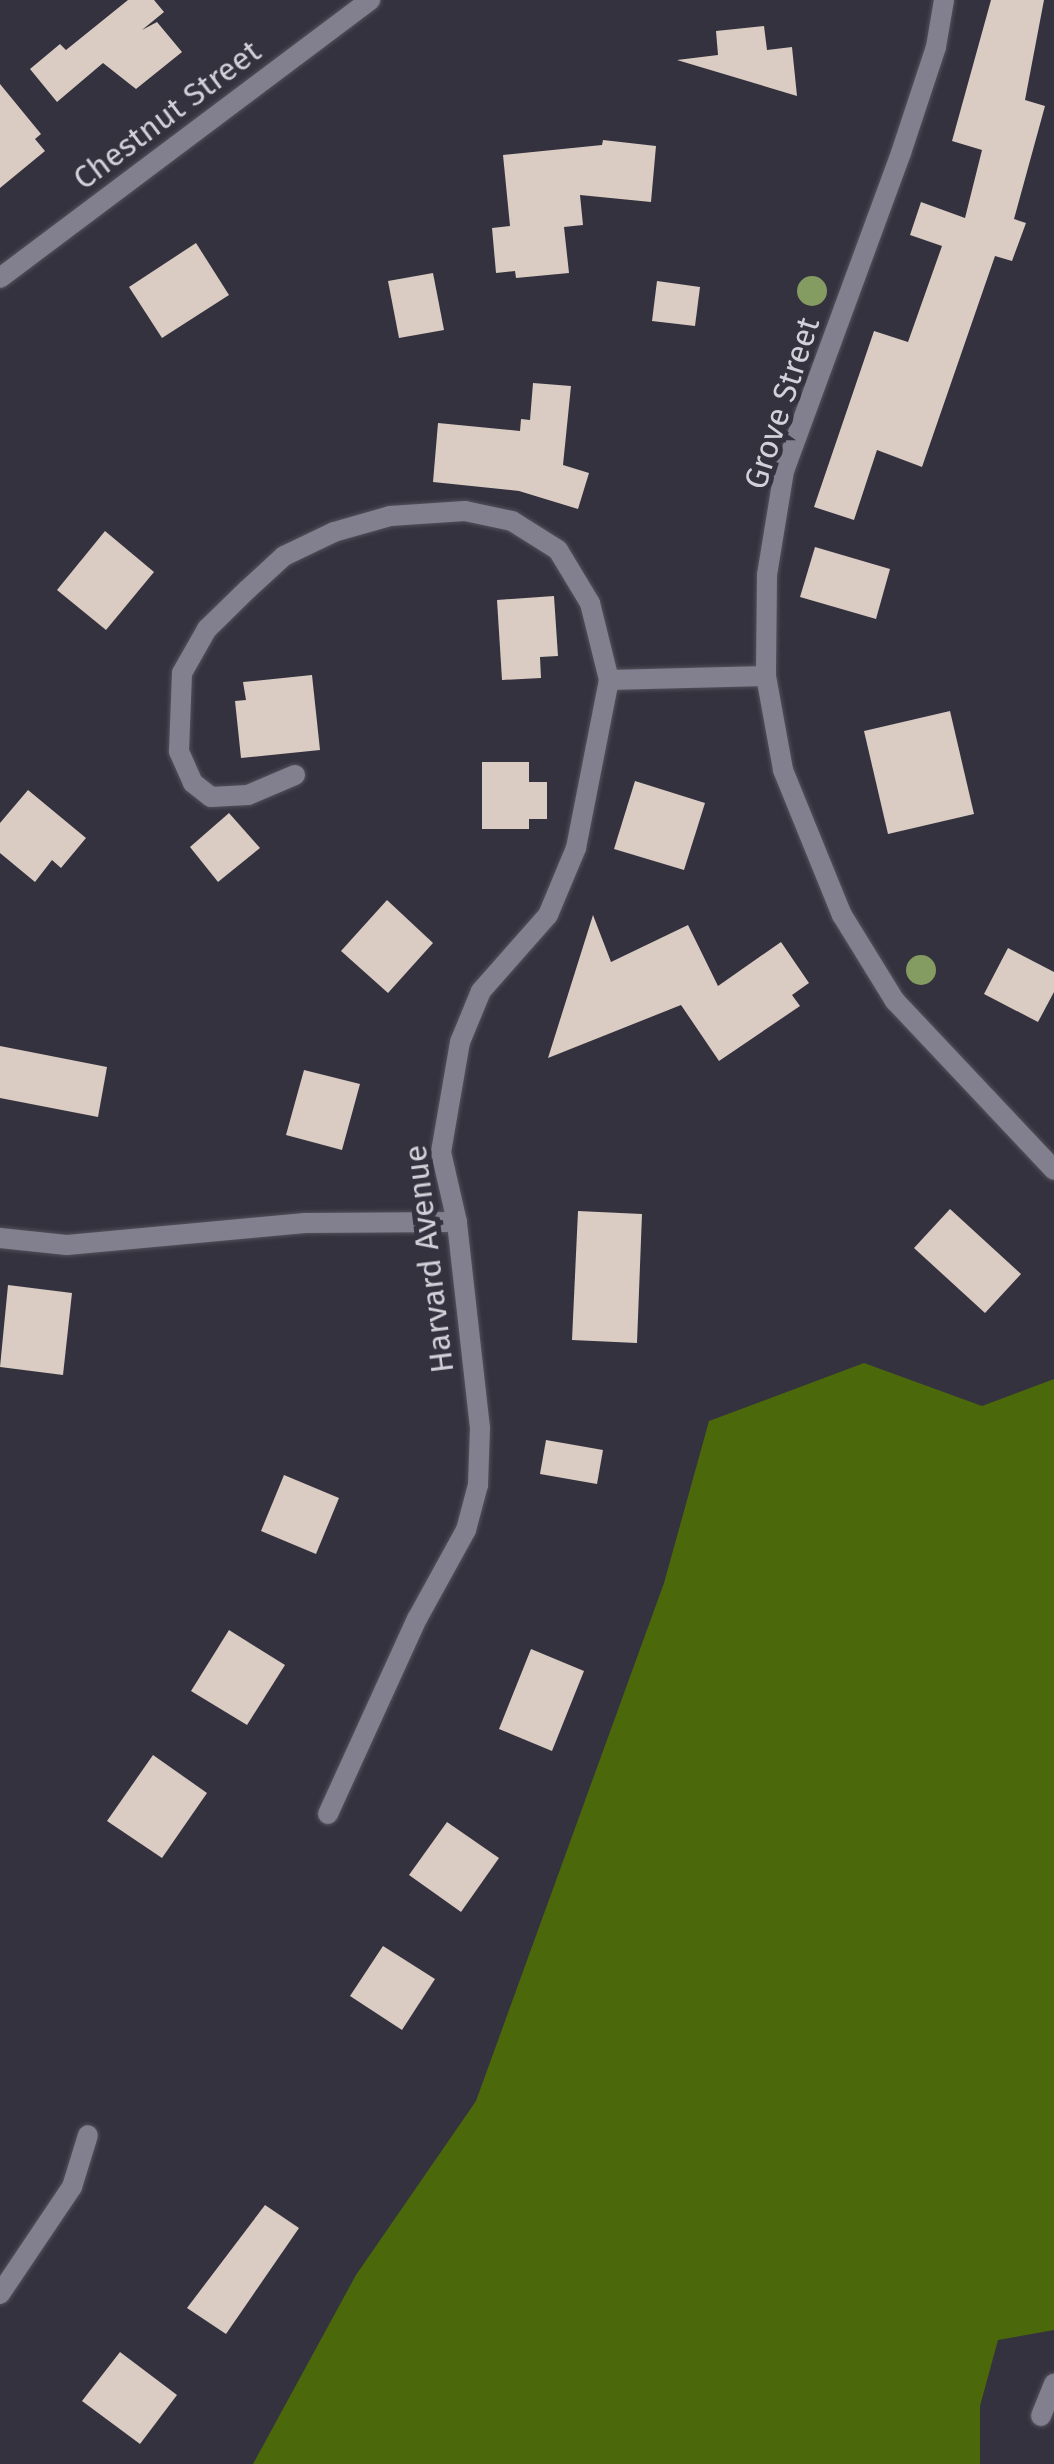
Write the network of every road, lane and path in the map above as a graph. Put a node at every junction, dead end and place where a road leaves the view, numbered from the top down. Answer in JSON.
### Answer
{"nodes":[{"id":1,"x":370,"y":0,"type":"edge"},
{"id":2,"x":944,"y":0,"type":"edge"},
{"id":3,"x":0,"y":278,"type":"edge"},
{"id":4,"x":766,"y":676,"type":"junction"},
{"id":5,"x":609,"y":680,"type":"junction"},
{"id":6,"x":295,"y":775,"type":"dead end"},
{"id":7,"x":1054,"y":1170,"type":"edge"},
{"id":8,"x":457,"y":1222,"type":"junction"},
{"id":9,"x":0,"y":1238,"type":"edge"},
{"id":10,"x":328,"y":1814,"type":"dead end"},
{"id":11,"x":88,"y":2134,"type":"dead end"},
{"id":12,"x":0,"y":2294,"type":"edge"},
{"id":13,"x":1054,"y":2383,"type":"edge"},
{"id":14,"x":1041,"y":2416,"type":"dead end"}],
"edges":[{"from":1,"to":3,"type":"street","name":"Chestnut Street"},
{"from":2,"to":4,"type":"street","name":"Grove Street"},
{"from":4,"to":5,"type":"street"},
{"from":4,"to":7,"type":"street","name":"Grove Street"},
{"from":5,"to":6,"type":"street"},
{"from":5,"to":8,"type":"street","name":"Harvard Avenue"},
{"from":8,"to":9,"type":"street"},
{"from":8,"to":10,"type":"street","name":"Harvard Avenue"},
{"from":11,"to":12,"type":"street"},
{"from":13,"to":14,"type":"street"}]}
